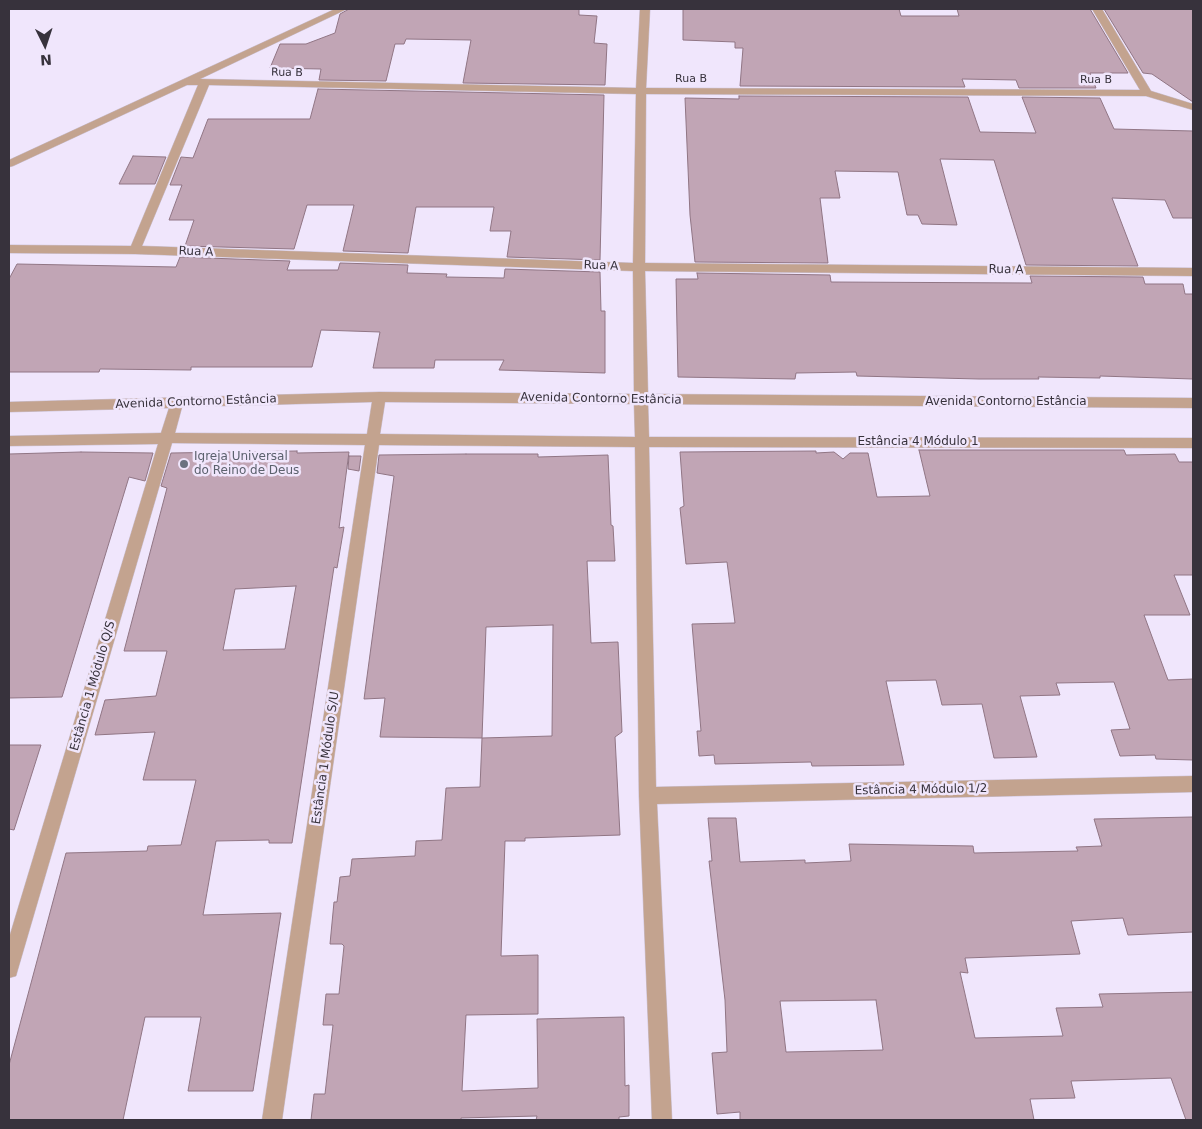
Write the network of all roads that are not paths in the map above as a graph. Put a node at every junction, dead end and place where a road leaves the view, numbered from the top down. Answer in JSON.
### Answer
{"nodes":[{"id":1,"x":342,"y":9,"type":"edge"},
{"id":2,"x":645,"y":9,"type":"edge"},
{"id":3,"x":1097,"y":9,"type":"edge"},
{"id":4,"x":188,"y":82,"type":"junction"},
{"id":5,"x":204,"y":84,"type":"junction"},
{"id":6,"x":641,"y":91,"type":"junction"},
{"id":7,"x":1147,"y":93,"type":"junction"},
{"id":8,"x":1193,"y":107,"type":"edge"},
{"id":9,"x":9,"y":164,"type":"edge"},
{"id":10,"x":9,"y":249,"type":"edge"},
{"id":11,"x":136,"y":250,"type":"junction"},
{"id":12,"x":639,"y":267,"type":"junction"},
{"id":13,"x":1193,"y":272,"type":"edge"},
{"id":14,"x":379,"y":397,"type":"junction"},
{"id":15,"x":641,"y":400,"type":"junction"},
{"id":16,"x":177,"y":402,"type":"junction"},
{"id":17,"x":1193,"y":404,"type":"edge"},
{"id":18,"x":9,"y":407,"type":"edge"},
{"id":19,"x":166,"y":438,"type":"junction"},
{"id":20,"x":373,"y":440,"type":"junction"},
{"id":21,"x":9,"y":441,"type":"edge"},
{"id":22,"x":643,"y":442,"type":"junction"},
{"id":23,"x":1193,"y":443,"type":"edge"},
{"id":24,"x":1193,"y":784,"type":"edge"},
{"id":25,"x":648,"y":796,"type":"junction"},
{"id":26,"x":9,"y":969,"type":"edge"},
{"id":27,"x":272,"y":1120,"type":"edge"},
{"id":28,"x":662,"y":1120,"type":"edge"}],
"edges":[{"from":1,"to":4,"type":"street"},
{"from":2,"to":6,"type":"street"},
{"from":3,"to":7,"type":"street"},
{"from":4,"to":5,"type":"street","name":"Rua B"},
{"from":4,"to":9,"type":"street"},
{"from":5,"to":6,"type":"street","name":"Rua B"},
{"from":5,"to":11,"type":"street"},
{"from":6,"to":7,"type":"street","name":"Rua B"},
{"from":6,"to":12,"type":"street"},
{"from":7,"to":8,"type":"street","name":"Rua B"},
{"from":10,"to":11,"type":"street","name":"Rua A"},
{"from":11,"to":12,"type":"street","name":"Rua A"},
{"from":12,"to":13,"type":"street","name":"Rua A"},
{"from":12,"to":15,"type":"street"},
{"from":14,"to":15,"type":"street","name":"Avenida Contorno Estância"},
{"from":14,"to":16,"type":"street","name":"Avenida Contorno Estância"},
{"from":14,"to":20,"type":"street","name":"Estância 1 Módulo S/U"},
{"from":15,"to":17,"type":"street","name":"Avenida Contorno Estância"},
{"from":15,"to":22,"type":"street"},
{"from":16,"to":18,"type":"street","name":"Avenida Contorno Estância"},
{"from":16,"to":19,"type":"street","name":"Estância 1 Módulo Q/S"},
{"from":19,"to":20,"type":"street","name":"Estância 4 Módulo 1"},
{"from":19,"to":21,"type":"street","name":"Estância 4 Módulo 1"},
{"from":19,"to":26,"type":"street","name":"Estância 1 Módulo Q/S"},
{"from":20,"to":22,"type":"street","name":"Estância 4 Módulo 1"},
{"from":20,"to":27,"type":"street","name":"Estância 1 Módulo S/U"},
{"from":22,"to":23,"type":"street","name":"Estância 4 Módulo 1"},
{"from":22,"to":25,"type":"street"},
{"from":24,"to":25,"type":"street","name":"Estância 4 Módulo 1/2"},
{"from":25,"to":28,"type":"street"}]}
